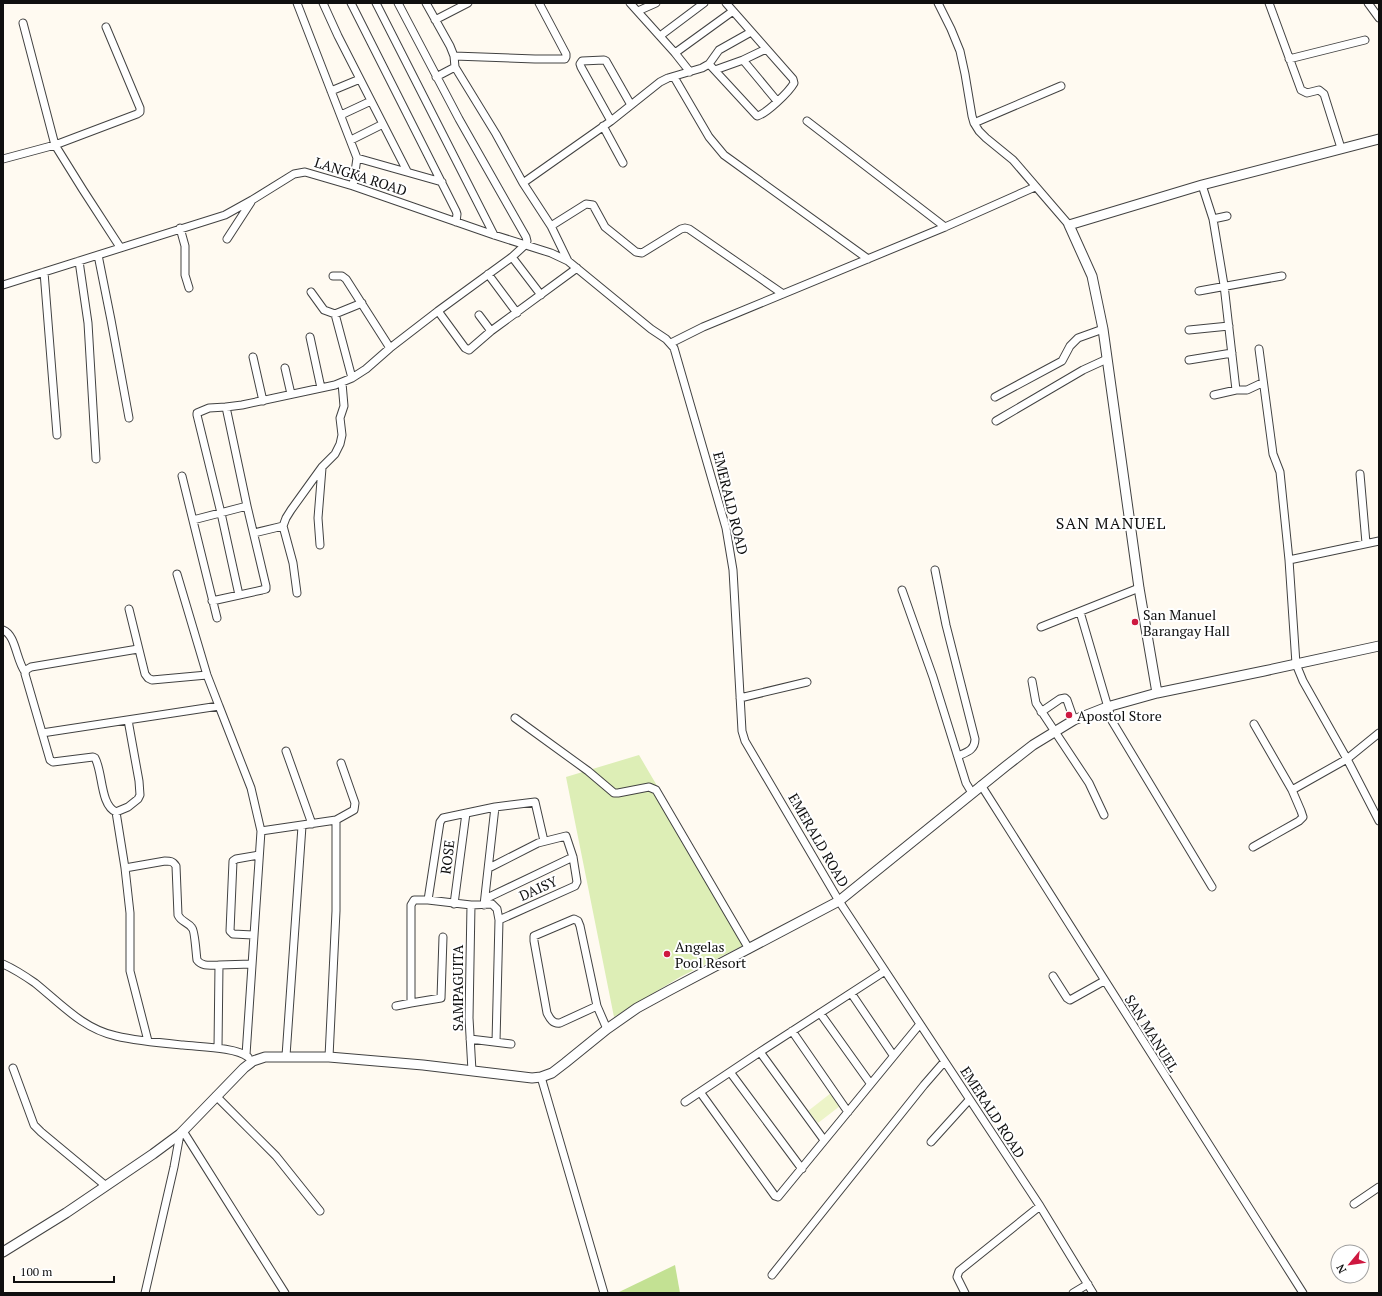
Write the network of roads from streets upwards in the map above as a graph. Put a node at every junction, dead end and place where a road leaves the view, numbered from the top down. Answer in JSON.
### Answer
{"nodes":[{"id":1,"x":297,"y":3,"type":"edge"},
{"id":2,"x":324,"y":3,"type":"edge"},
{"id":3,"x":351,"y":3,"type":"edge"},
{"id":4,"x":376,"y":3,"type":"edge"},
{"id":5,"x":398,"y":3,"type":"edge"},
{"id":6,"x":426,"y":3,"type":"edge"},
{"id":7,"x":468,"y":3,"type":"edge"},
{"id":8,"x":539,"y":3,"type":"edge"},
{"id":9,"x":630,"y":3,"type":"edge"},
{"id":10,"x":656,"y":3,"type":"edge"},
{"id":11,"x":704,"y":3,"type":"edge"},
{"id":12,"x":726,"y":3,"type":"edge"},
{"id":13,"x":938,"y":3,"type":"edge"},
{"id":14,"x":1278,"y":3,"type":"edge"},
{"id":15,"x":1368,"y":3,"type":"edge"},
{"id":16,"x":1270,"y":4,"type":"edge"},
{"id":17,"x":638,"y":11,"type":"junction"},
{"id":18,"x":733,"y":11,"type":"junction"},
{"id":19,"x":1378,"y":16,"type":"edge"},
{"id":20,"x":435,"y":20,"type":"junction"},
{"id":21,"x":22,"y":23,"type":"dead end"},
{"id":22,"x":106,"y":26,"type":"dead end"},
{"id":23,"x":751,"y":32,"type":"junction"},
{"id":24,"x":660,"y":36,"type":"junction"},
{"id":25,"x":1365,"y":40,"type":"dead end"},
{"id":26,"x":766,"y":48,"type":"junction"},
{"id":27,"x":675,"y":54,"type":"junction"},
{"id":28,"x":454,"y":56,"type":"junction"},
{"id":29,"x":1289,"y":59,"type":"junction"},
{"id":30,"x":742,"y":60,"type":"junction"},
{"id":31,"x":709,"y":64,"type":"junction"},
{"id":32,"x":455,"y":67,"type":"junction"},
{"id":33,"x":715,"y":70,"type":"junction"},
{"id":34,"x":690,"y":72,"type":"junction"},
{"id":35,"x":436,"y":77,"type":"junction"},
{"id":36,"x":674,"y":77,"type":"junction"},
{"id":37,"x":360,"y":79,"type":"junction"},
{"id":38,"x":1061,"y":86,"type":"dead end"},
{"id":39,"x":331,"y":91,"type":"junction"},
{"id":40,"x":371,"y":101,"type":"junction"},
{"id":41,"x":777,"y":101,"type":"junction"},
{"id":42,"x":631,"y":104,"type":"junction"},
{"id":43,"x":341,"y":115,"type":"junction"},
{"id":44,"x":611,"y":121,"type":"junction"},
{"id":45,"x":807,"y":121,"type":"dead end"},
{"id":46,"x":383,"y":124,"type":"junction"},
{"id":47,"x":974,"y":124,"type":"junction"},
{"id":48,"x":603,"y":126,"type":"junction"},
{"id":49,"x":1379,"y":139,"type":"edge"},
{"id":50,"x":351,"y":140,"type":"junction"},
{"id":51,"x":55,"y":145,"type":"junction"},
{"id":52,"x":1341,"y":148,"type":"junction"},
{"id":53,"x":357,"y":158,"type":"junction"},
{"id":54,"x":3,"y":159,"type":"edge"},
{"id":55,"x":623,"y":163,"type":"dead end"},
{"id":56,"x":407,"y":171,"type":"junction"},
{"id":57,"x":442,"y":182,"type":"junction"},
{"id":58,"x":523,"y":183,"type":"junction"},
{"id":59,"x":1202,"y":185,"type":"junction"},
{"id":60,"x":353,"y":186,"type":"junction"},
{"id":61,"x":1035,"y":187,"type":"junction"},
{"id":62,"x":252,"y":200,"type":"junction"},
{"id":63,"x":1227,"y":216,"type":"dead end"},
{"id":64,"x":1213,"y":219,"type":"junction"},
{"id":65,"x":456,"y":222,"type":"junction"},
{"id":66,"x":1069,"y":225,"type":"junction"},
{"id":67,"x":551,"y":226,"type":"junction"},
{"id":68,"x":945,"y":227,"type":"junction"},
{"id":69,"x":180,"y":228,"type":"junction"},
{"id":70,"x":494,"y":235,"type":"junction"},
{"id":71,"x":227,"y":239,"type":"dead end"},
{"id":72,"x":525,"y":245,"type":"junction"},
{"id":73,"x":120,"y":247,"type":"junction"},
{"id":74,"x":98,"y":255,"type":"junction"},
{"id":75,"x":512,"y":257,"type":"junction"},
{"id":76,"x":868,"y":259,"type":"junction"},
{"id":77,"x":79,"y":261,"type":"junction"},
{"id":78,"x":568,"y":261,"type":"junction"},
{"id":79,"x":577,"y":268,"type":"junction"},
{"id":80,"x":44,"y":272,"type":"junction"},
{"id":81,"x":488,"y":274,"type":"junction"},
{"id":82,"x":333,"y":276,"type":"dead end"},
{"id":83,"x":1282,"y":276,"type":"dead end"},
{"id":84,"x":3,"y":284,"type":"edge"},
{"id":85,"x":1224,"y":285,"type":"junction"},
{"id":86,"x":189,"y":288,"type":"dead end"},
{"id":87,"x":1198,"y":290,"type":"dead end"},
{"id":88,"x":311,"y":292,"type":"dead end"},
{"id":89,"x":783,"y":294,"type":"junction"},
{"id":90,"x":541,"y":295,"type":"junction"},
{"id":91,"x":362,"y":304,"type":"junction"},
{"id":92,"x":438,"y":311,"type":"junction"},
{"id":93,"x":517,"y":313,"type":"junction"},
{"id":94,"x":335,"y":314,"type":"junction"},
{"id":95,"x":479,"y":315,"type":"dead end"},
{"id":96,"x":1229,"y":326,"type":"junction"},
{"id":97,"x":1103,"y":329,"type":"junction"},
{"id":98,"x":1190,"y":330,"type":"dead end"},
{"id":99,"x":491,"y":331,"type":"junction"},
{"id":100,"x":310,"y":337,"type":"dead end"},
{"id":101,"x":671,"y":343,"type":"junction"},
{"id":102,"x":390,"y":348,"type":"junction"},
{"id":103,"x":1259,"y":349,"type":"dead end"},
{"id":104,"x":1232,"y":353,"type":"junction"},
{"id":105,"x":253,"y":357,"type":"dead end"},
{"id":106,"x":1107,"y":359,"type":"junction"},
{"id":107,"x":1189,"y":360,"type":"dead end"},
{"id":108,"x":285,"y":368,"type":"dead end"},
{"id":109,"x":352,"y":378,"type":"junction"},
{"id":110,"x":342,"y":383,"type":"junction"},
{"id":111,"x":1262,"y":383,"type":"junction"},
{"id":112,"x":322,"y":388,"type":"junction"},
{"id":113,"x":1236,"y":390,"type":"junction"},
{"id":114,"x":291,"y":394,"type":"junction"},
{"id":115,"x":1214,"y":395,"type":"dead end"},
{"id":116,"x":995,"y":397,"type":"dead end"},
{"id":117,"x":263,"y":401,"type":"junction"},
{"id":118,"x":226,"y":408,"type":"junction"},
{"id":119,"x":128,"y":418,"type":"dead end"},
{"id":120,"x":996,"y":421,"type":"dead end"},
{"id":121,"x":57,"y":435,"type":"dead end"},
{"id":122,"x":96,"y":459,"type":"dead end"},
{"id":123,"x":322,"y":467,"type":"junction"},
{"id":124,"x":1360,"y":474,"type":"dead end"},
{"id":125,"x":182,"y":476,"type":"dead end"},
{"id":126,"x":247,"y":506,"type":"junction"},
{"id":127,"x":221,"y":513,"type":"junction"},
{"id":128,"x":193,"y":520,"type":"junction"},
{"id":129,"x":283,"y":526,"type":"junction"},
{"id":130,"x":254,"y":533,"type":"junction"},
{"id":131,"x":1379,"y":541,"type":"edge"},
{"id":132,"x":1366,"y":543,"type":"junction"},
{"id":133,"x":320,"y":545,"type":"dead end"},
{"id":134,"x":1289,"y":560,"type":"junction"},
{"id":135,"x":934,"y":570,"type":"dead end"},
{"id":136,"x":177,"y":574,"type":"dead end"},
{"id":137,"x":1139,"y":588,"type":"junction"},
{"id":138,"x":902,"y":590,"type":"dead end"},
{"id":139,"x":297,"y":592,"type":"dead end"},
{"id":140,"x":239,"y":595,"type":"junction"},
{"id":141,"x":212,"y":601,"type":"junction"},
{"id":142,"x":129,"y":609,"type":"dead end"},
{"id":143,"x":1080,"y":612,"type":"junction"},
{"id":144,"x":216,"y":618,"type":"dead end"},
{"id":145,"x":1041,"y":627,"type":"dead end"},
{"id":146,"x":3,"y":630,"type":"edge"},
{"id":147,"x":1379,"y":646,"type":"edge"},
{"id":148,"x":138,"y":649,"type":"junction"},
{"id":149,"x":1296,"y":664,"type":"junction"},
{"id":150,"x":25,"y":672,"type":"junction"},
{"id":151,"x":207,"y":675,"type":"junction"},
{"id":152,"x":1032,"y":681,"type":"dead end"},
{"id":153,"x":807,"y":682,"type":"dead end"},
{"id":154,"x":1157,"y":693,"type":"junction"},
{"id":155,"x":740,"y":698,"type":"junction"},
{"id":156,"x":219,"y":706,"type":"junction"},
{"id":157,"x":1107,"y":707,"type":"junction"},
{"id":158,"x":1041,"y":712,"type":"junction"},
{"id":159,"x":515,"y":718,"type":"dead end"},
{"id":160,"x":128,"y":720,"type":"junction"},
{"id":161,"x":1074,"y":720,"type":"junction"},
{"id":162,"x":1254,"y":724,"type":"dead end"},
{"id":163,"x":1055,"y":732,"type":"junction"},
{"id":164,"x":42,"y":733,"type":"junction"},
{"id":165,"x":1379,"y":733,"type":"edge"},
{"id":166,"x":286,"y":751,"type":"dead end"},
{"id":167,"x":958,"y":756,"type":"junction"},
{"id":168,"x":1347,"y":759,"type":"junction"},
{"id":169,"x":341,"y":763,"type":"dead end"},
{"id":170,"x":981,"y":785,"type":"junction"},
{"id":171,"x":1292,"y":790,"type":"junction"},
{"id":172,"x":972,"y":792,"type":"junction"},
{"id":173,"x":495,"y":807,"type":"junction"},
{"id":174,"x":116,"y":812,"type":"junction"},
{"id":175,"x":466,"y":813,"type":"junction"},
{"id":176,"x":1104,"y":815,"type":"dead end"},
{"id":177,"x":336,"y":820,"type":"junction"},
{"id":178,"x":1379,"y":821,"type":"edge"},
{"id":179,"x":312,"y":824,"type":"junction"},
{"id":180,"x":302,"y":826,"type":"junction"},
{"id":181,"x":261,"y":831,"type":"junction"},
{"id":182,"x":544,"y":841,"type":"junction"},
{"id":183,"x":1253,"y":847,"type":"dead end"},
{"id":184,"x":259,"y":855,"type":"junction"},
{"id":185,"x":573,"y":857,"type":"junction"},
{"id":186,"x":125,"y":868,"type":"junction"},
{"id":187,"x":489,"y":868,"type":"junction"},
{"id":188,"x":1212,"y":887,"type":"dead end"},
{"id":189,"x":428,"y":900,"type":"junction"},
{"id":190,"x":840,"y":901,"type":"junction"},
{"id":191,"x":485,"y":902,"type":"junction"},
{"id":192,"x":454,"y":904,"type":"junction"},
{"id":193,"x":471,"y":905,"type":"junction"},
{"id":194,"x":499,"y":920,"type":"junction"},
{"id":195,"x":253,"y":935,"type":"junction"},
{"id":196,"x":443,"y":937,"type":"dead end"},
{"id":197,"x":749,"y":949,"type":"junction"},
{"id":198,"x":3,"y":964,"type":"edge"},
{"id":199,"x":252,"y":964,"type":"junction"},
{"id":200,"x":219,"y":965,"type":"junction"},
{"id":201,"x":885,"y":971,"type":"junction"},
{"id":202,"x":1053,"y":976,"type":"dead end"},
{"id":203,"x":1104,"y":980,"type":"junction"},
{"id":204,"x":851,"y":994,"type":"junction"},
{"id":205,"x":411,"y":1003,"type":"junction"},
{"id":206,"x":396,"y":1006,"type":"dead end"},
{"id":207,"x":597,"y":1006,"type":"junction"},
{"id":208,"x":820,"y":1013,"type":"junction"},
{"id":209,"x":920,"y":1024,"type":"junction"},
{"id":210,"x":607,"y":1029,"type":"junction"},
{"id":211,"x":792,"y":1031,"type":"junction"},
{"id":212,"x":470,"y":1039,"type":"junction"},
{"id":213,"x":148,"y":1041,"type":"junction"},
{"id":214,"x":496,"y":1042,"type":"junction"},
{"id":215,"x":511,"y":1044,"type":"dead end"},
{"id":216,"x":218,"y":1048,"type":"junction"},
{"id":217,"x":760,"y":1052,"type":"junction"},
{"id":218,"x":893,"y":1055,"type":"junction"},
{"id":219,"x":286,"y":1056,"type":"junction"},
{"id":220,"x":329,"y":1057,"type":"junction"},
{"id":221,"x":250,"y":1058,"type":"junction"},
{"id":222,"x":944,"y":1062,"type":"junction"},
{"id":223,"x":12,"y":1068,"type":"dead end"},
{"id":224,"x":472,"y":1071,"type":"junction"},
{"id":225,"x":730,"y":1072,"type":"junction"},
{"id":226,"x":542,"y":1078,"type":"junction"},
{"id":227,"x":870,"y":1083,"type":"junction"},
{"id":228,"x":700,"y":1092,"type":"junction"},
{"id":229,"x":216,"y":1096,"type":"junction"},
{"id":230,"x":969,"y":1100,"type":"junction"},
{"id":231,"x":685,"y":1102,"type":"dead end"},
{"id":232,"x":848,"y":1112,"type":"junction"},
{"id":233,"x":181,"y":1132,"type":"junction"},
{"id":234,"x":824,"y":1140,"type":"junction"},
{"id":235,"x":931,"y":1142,"type":"dead end"},
{"id":236,"x":802,"y":1169,"type":"junction"},
{"id":237,"x":106,"y":1186,"type":"junction"},
{"id":238,"x":1379,"y":1187,"type":"edge"},
{"id":239,"x":1354,"y":1204,"type":"dead end"},
{"id":240,"x":1040,"y":1206,"type":"junction"},
{"id":241,"x":320,"y":1211,"type":"dead end"},
{"id":242,"x":3,"y":1252,"type":"edge"},
{"id":243,"x":772,"y":1275,"type":"dead end"},
{"id":244,"x":1088,"y":1284,"type":"junction"},
{"id":245,"x":603,"y":1291,"type":"edge"},
{"id":246,"x":145,"y":1293,"type":"edge"},
{"id":247,"x":284,"y":1293,"type":"edge"},
{"id":248,"x":594,"y":1293,"type":"edge"},
{"id":249,"x":966,"y":1293,"type":"edge"},
{"id":250,"x":1073,"y":1293,"type":"edge"},
{"id":251,"x":1093,"y":1293,"type":"edge"},
{"id":252,"x":1303,"y":1293,"type":"edge"}],
"edges":[{"from":1,"to":39,"type":"street"},
{"from":2,"to":37,"type":"street"},
{"from":3,"to":57,"type":"street"},
{"from":4,"to":70,"type":"street"},
{"from":5,"to":35,"type":"street"},
{"from":6,"to":20,"type":"street"},
{"from":7,"to":20,"type":"street"},
{"from":8,"to":28,"type":"street"},
{"from":9,"to":17,"type":"street"},
{"from":10,"to":17,"type":"street"},
{"from":11,"to":24,"type":"street"},
{"from":12,"to":18,"type":"street"},
{"from":13,"to":47,"type":"street"},
{"from":14,"to":16,"type":"street"},
{"from":15,"to":19,"type":"street"},
{"from":16,"to":29,"type":"street"},
{"from":17,"to":24,"type":"street"},
{"from":18,"to":23,"type":"street"},
{"from":18,"to":27,"type":"street"},
{"from":20,"to":28,"type":"street"},
{"from":21,"to":51,"type":"street"},
{"from":22,"to":51,"type":"street"},
{"from":23,"to":26,"type":"street"},
{"from":23,"to":31,"type":"street"},
{"from":24,"to":27,"type":"street"},
{"from":25,"to":29,"type":"street"},
{"from":26,"to":30,"type":"street"},
{"from":26,"to":41,"type":"street"},
{"from":27,"to":34,"type":"street"},
{"from":28,"to":32,"type":"street"},
{"from":29,"to":52,"type":"street"},
{"from":30,"to":33,"type":"street"},
{"from":30,"to":41,"type":"street"},
{"from":31,"to":33,"type":"street"},
{"from":31,"to":34,"type":"street"},
{"from":32,"to":35,"type":"street"},
{"from":32,"to":58,"type":"street"},
{"from":33,"to":41,"type":"street"},
{"from":34,"to":36,"type":"street"},
{"from":35,"to":72,"type":"street"},
{"from":36,"to":42,"type":"street"},
{"from":36,"to":76,"type":"street"},
{"from":37,"to":39,"type":"street"},
{"from":37,"to":40,"type":"street"},
{"from":38,"to":47,"type":"street"},
{"from":39,"to":43,"type":"street"},
{"from":40,"to":43,"type":"street"},
{"from":40,"to":46,"type":"street"},
{"from":42,"to":44,"type":"street"},
{"from":42,"to":44,"type":"street"},
{"from":43,"to":50,"type":"street"},
{"from":44,"to":48,"type":"street"},
{"from":45,"to":68,"type":"street"},
{"from":46,"to":50,"type":"street"},
{"from":46,"to":56,"type":"street"},
{"from":47,"to":61,"type":"street"},
{"from":48,"to":55,"type":"street"},
{"from":48,"to":58,"type":"street"},
{"from":49,"to":52,"type":"street"},
{"from":50,"to":53,"type":"street"},
{"from":51,"to":54,"type":"street"},
{"from":51,"to":73,"type":"street"},
{"from":52,"to":59,"type":"street"},
{"from":53,"to":56,"type":"street"},
{"from":53,"to":60,"type":"street"},
{"from":56,"to":57,"type":"street"},
{"from":57,"to":65,"type":"street"},
{"from":58,"to":67,"type":"street"},
{"from":59,"to":64,"type":"street"},
{"from":59,"to":66,"type":"street"},
{"from":60,"to":62,"type":"street","name":"LANGKA ROAD"},
{"from":60,"to":65,"type":"street","name":"LANGKA ROAD"},
{"from":61,"to":66,"type":"street"},
{"from":61,"to":68,"type":"street"},
{"from":62,"to":69,"type":"street","name":"LANGKA ROAD"},
{"from":62,"to":71,"type":"street"},
{"from":63,"to":64,"type":"street"},
{"from":64,"to":85,"type":"street"},
{"from":65,"to":70,"type":"street","name":"LANGKA ROAD"},
{"from":66,"to":97,"type":"street"},
{"from":67,"to":78,"type":"street"},
{"from":67,"to":89,"type":"street"},
{"from":68,"to":76,"type":"street"},
{"from":69,"to":73,"type":"street","name":"LANGKA ROAD"},
{"from":69,"to":86,"type":"street"},
{"from":70,"to":72,"type":"street","name":"LANGKA ROAD"},
{"from":72,"to":75,"type":"street"},
{"from":72,"to":78,"type":"street","name":"LANGKA ROAD"},
{"from":73,"to":74,"type":"street","name":"LANGKA ROAD"},
{"from":74,"to":77,"type":"street","name":"LANGKA ROAD"},
{"from":74,"to":119,"type":"street"},
{"from":75,"to":81,"type":"street"},
{"from":75,"to":90,"type":"street"},
{"from":76,"to":89,"type":"street"},
{"from":77,"to":80,"type":"street","name":"LANGKA ROAD"},
{"from":77,"to":122,"type":"street"},
{"from":78,"to":79,"type":"street","name":"LANGKA ROAD"},
{"from":79,"to":90,"type":"street"},
{"from":79,"to":101,"type":"street","name":"LANGKA ROAD"},
{"from":80,"to":84,"type":"street","name":"LANGKA ROAD"},
{"from":80,"to":121,"type":"street"},
{"from":81,"to":92,"type":"street"},
{"from":81,"to":93,"type":"street"},
{"from":82,"to":91,"type":"street"},
{"from":83,"to":85,"type":"street"},
{"from":85,"to":87,"type":"street"},
{"from":85,"to":96,"type":"street"},
{"from":88,"to":94,"type":"street"},
{"from":89,"to":101,"type":"street"},
{"from":90,"to":93,"type":"street"},
{"from":91,"to":94,"type":"street"},
{"from":91,"to":102,"type":"street"},
{"from":92,"to":99,"type":"street"},
{"from":92,"to":102,"type":"street"},
{"from":93,"to":99,"type":"street"},
{"from":94,"to":109,"type":"street"},
{"from":95,"to":99,"type":"street"},
{"from":96,"to":98,"type":"street"},
{"from":96,"to":104,"type":"street"},
{"from":97,"to":106,"type":"street"},
{"from":97,"to":116,"type":"street"},
{"from":100,"to":112,"type":"street"},
{"from":101,"to":155,"type":"street","name":"EMERALD ROAD"},
{"from":102,"to":109,"type":"street"},
{"from":103,"to":111,"type":"street"},
{"from":104,"to":107,"type":"street"},
{"from":104,"to":113,"type":"street"},
{"from":105,"to":117,"type":"street"},
{"from":106,"to":120,"type":"street"},
{"from":106,"to":137,"type":"street"},
{"from":108,"to":114,"type":"street"},
{"from":109,"to":110,"type":"street"},
{"from":110,"to":112,"type":"street"},
{"from":110,"to":123,"type":"street"},
{"from":111,"to":113,"type":"street"},
{"from":111,"to":134,"type":"street"},
{"from":112,"to":114,"type":"street"},
{"from":113,"to":115,"type":"street"},
{"from":114,"to":117,"type":"street"},
{"from":117,"to":118,"type":"street"},
{"from":118,"to":126,"type":"street"},
{"from":118,"to":127,"type":"street"},
{"from":123,"to":129,"type":"street"},
{"from":123,"to":133,"type":"street"},
{"from":124,"to":132,"type":"street"},
{"from":125,"to":128,"type":"street"},
{"from":126,"to":127,"type":"street"},
{"from":126,"to":130,"type":"street"},
{"from":127,"to":128,"type":"street"},
{"from":127,"to":140,"type":"street"},
{"from":128,"to":141,"type":"street"},
{"from":129,"to":130,"type":"street"},
{"from":129,"to":139,"type":"street"},
{"from":130,"to":140,"type":"street"},
{"from":131,"to":132,"type":"street"},
{"from":132,"to":134,"type":"street"},
{"from":134,"to":149,"type":"street"},
{"from":135,"to":167,"type":"street"},
{"from":136,"to":151,"type":"street"},
{"from":137,"to":143,"type":"street"},
{"from":137,"to":154,"type":"street"},
{"from":138,"to":167,"type":"street"},
{"from":140,"to":141,"type":"street"},
{"from":141,"to":144,"type":"street"},
{"from":142,"to":148,"type":"street"},
{"from":143,"to":145,"type":"street"},
{"from":143,"to":157,"type":"street"},
{"from":146,"to":150,"type":"street"},
{"from":147,"to":149,"type":"street"},
{"from":148,"to":150,"type":"street"},
{"from":148,"to":151,"type":"street"},
{"from":149,"to":154,"type":"street"},
{"from":149,"to":168,"type":"street"},
{"from":150,"to":164,"type":"street"},
{"from":151,"to":156,"type":"street"},
{"from":152,"to":158,"type":"street"},
{"from":153,"to":155,"type":"street"},
{"from":154,"to":157,"type":"street"},
{"from":155,"to":190,"type":"street","name":"EMERALD ROAD"},
{"from":156,"to":160,"type":"street"},
{"from":156,"to":181,"type":"street"},
{"from":157,"to":161,"type":"street"},
{"from":157,"to":188,"type":"street"},
{"from":158,"to":161,"type":"street"},
{"from":158,"to":163,"type":"street"},
{"from":159,"to":197,"type":"street"},
{"from":160,"to":164,"type":"street"},
{"from":160,"to":174,"type":"street"},
{"from":161,"to":163,"type":"street"},
{"from":162,"to":171,"type":"street"},
{"from":163,"to":170,"type":"street"},
{"from":163,"to":176,"type":"street"},
{"from":164,"to":174,"type":"street"},
{"from":165,"to":168,"type":"street"},
{"from":166,"to":179,"type":"street"},
{"from":167,"to":172,"type":"street"},
{"from":168,"to":171,"type":"street"},
{"from":168,"to":178,"type":"street"},
{"from":169,"to":177,"type":"street"},
{"from":170,"to":172,"type":"street"},
{"from":170,"to":203,"type":"street","name":"SAN MANUEL"},
{"from":171,"to":183,"type":"street"},
{"from":172,"to":190,"type":"street"},
{"from":173,"to":175,"type":"street"},
{"from":173,"to":182,"type":"street"},
{"from":173,"to":187,"type":"street"},
{"from":174,"to":186,"type":"street"},
{"from":175,"to":189,"type":"street"},
{"from":175,"to":192,"type":"street","name":"ROSE"},
{"from":177,"to":179,"type":"street"},
{"from":177,"to":220,"type":"street"},
{"from":179,"to":180,"type":"street"},
{"from":180,"to":181,"type":"street"},
{"from":180,"to":219,"type":"street"},
{"from":181,"to":184,"type":"street"},
{"from":182,"to":185,"type":"street","name":"DAISY"},
{"from":182,"to":187,"type":"street","name":"DAISY"},
{"from":184,"to":195,"type":"street"},
{"from":184,"to":195,"type":"street"},
{"from":185,"to":191,"type":"street"},
{"from":185,"to":194,"type":"street","name":"DAISY"},
{"from":186,"to":200,"type":"street"},
{"from":186,"to":213,"type":"street"},
{"from":187,"to":191,"type":"street"},
{"from":189,"to":192,"type":"street"},
{"from":189,"to":205,"type":"street"},
{"from":190,"to":197,"type":"street"},
{"from":190,"to":201,"type":"street","name":"EMERALD ROAD"},
{"from":191,"to":193,"type":"street"},
{"from":191,"to":194,"type":"street"},
{"from":192,"to":193,"type":"street"},
{"from":193,"to":212,"type":"street","name":"SAMPAGUITA"},
{"from":194,"to":214,"type":"street"},
{"from":195,"to":199,"type":"street"},
{"from":196,"to":205,"type":"street"},
{"from":197,"to":210,"type":"street"},
{"from":198,"to":213,"type":"street"},
{"from":199,"to":200,"type":"street"},
{"from":199,"to":221,"type":"street"},
{"from":200,"to":216,"type":"street"},
{"from":201,"to":204,"type":"street"},
{"from":201,"to":209,"type":"street","name":"EMERALD ROAD"},
{"from":202,"to":203,"type":"street"},
{"from":203,"to":252,"type":"street","name":"SAN MANUEL"},
{"from":204,"to":208,"type":"street"},
{"from":204,"to":218,"type":"street"},
{"from":205,"to":206,"type":"street"},
{"from":207,"to":207,"type":"street"},
{"from":207,"to":210,"type":"street"},
{"from":208,"to":211,"type":"street"},
{"from":208,"to":227,"type":"street"},
{"from":209,"to":218,"type":"street"},
{"from":209,"to":222,"type":"street","name":"EMERALD ROAD"},
{"from":210,"to":226,"type":"street"},
{"from":211,"to":217,"type":"street"},
{"from":211,"to":232,"type":"street"},
{"from":212,"to":214,"type":"street"},
{"from":212,"to":224,"type":"street","name":"SAMPAGUITA"},
{"from":213,"to":216,"type":"street"},
{"from":214,"to":215,"type":"street"},
{"from":216,"to":221,"type":"street"},
{"from":217,"to":225,"type":"street"},
{"from":217,"to":234,"type":"street"},
{"from":218,"to":227,"type":"street"},
{"from":219,"to":220,"type":"street"},
{"from":219,"to":221,"type":"street"},
{"from":220,"to":224,"type":"street"},
{"from":221,"to":229,"type":"street"},
{"from":222,"to":230,"type":"street","name":"EMERALD ROAD"},
{"from":222,"to":243,"type":"street"},
{"from":223,"to":237,"type":"street"},
{"from":224,"to":226,"type":"street"},
{"from":225,"to":228,"type":"street"},
{"from":225,"to":236,"type":"street"},
{"from":226,"to":245,"type":"street"},
{"from":227,"to":232,"type":"street"},
{"from":228,"to":231,"type":"street"},
{"from":228,"to":236,"type":"street"},
{"from":229,"to":233,"type":"street"},
{"from":229,"to":241,"type":"street"},
{"from":230,"to":235,"type":"street"},
{"from":230,"to":240,"type":"street","name":"EMERALD ROAD"},
{"from":232,"to":234,"type":"street"},
{"from":233,"to":237,"type":"street"},
{"from":233,"to":246,"type":"street"},
{"from":233,"to":247,"type":"street"},
{"from":234,"to":236,"type":"street"},
{"from":237,"to":242,"type":"street"},
{"from":238,"to":239,"type":"street"},
{"from":240,"to":244,"type":"street","name":"EMERALD ROAD"},
{"from":240,"to":249,"type":"street"},
{"from":244,"to":250,"type":"street"},
{"from":244,"to":251,"type":"street","name":"EMERALD ROAD"},
{"from":245,"to":248,"type":"street"}]}
